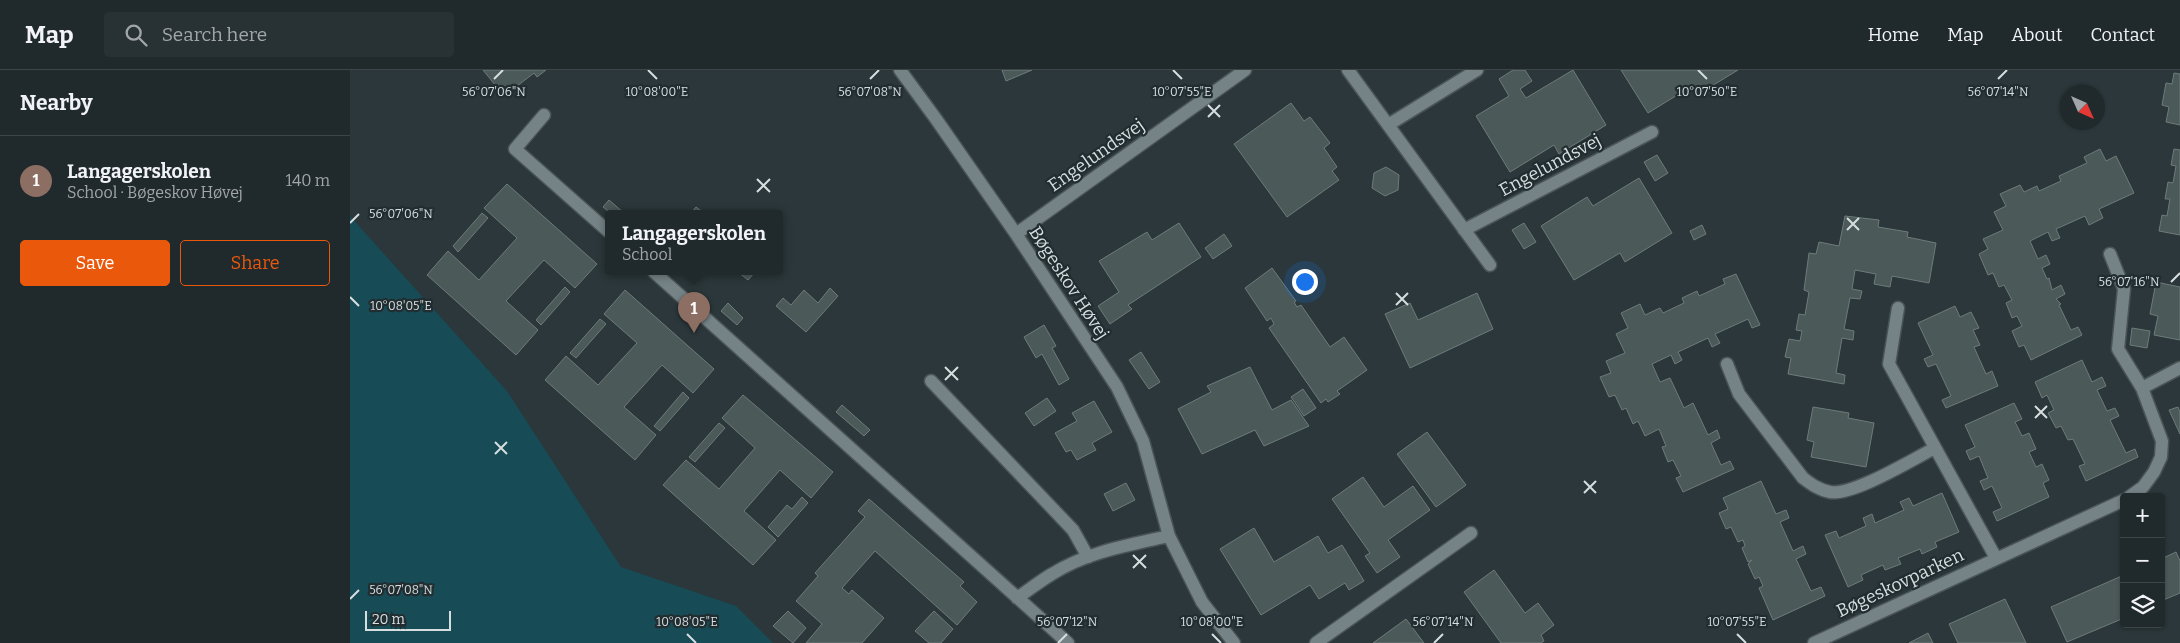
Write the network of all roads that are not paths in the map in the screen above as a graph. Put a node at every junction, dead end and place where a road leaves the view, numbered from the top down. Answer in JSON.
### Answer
{"nodes":[{"id":1,"x":900,"y":70,"type":"edge"},
{"id":2,"x":1245,"y":70,"type":"edge"},
{"id":3,"x":1348,"y":70,"type":"edge"},
{"id":4,"x":1477,"y":70,"type":"edge"},
{"id":5,"x":544,"y":115,"type":"dead end"},
{"id":6,"x":1388,"y":125,"type":"junction"},
{"id":7,"x":1652,"y":132,"type":"dead end"},
{"id":8,"x":605,"y":228,"type":"edge"},
{"id":9,"x":1464,"y":230,"type":"junction"},
{"id":10,"x":1016,"y":234,"type":"junction"},
{"id":11,"x":2110,"y":254,"type":"dead end"},
{"id":12,"x":1490,"y":265,"type":"dead end"},
{"id":13,"x":657,"y":275,"type":"edge"},
{"id":14,"x":1898,"y":308,"type":"dead end"},
{"id":15,"x":1727,"y":364,"type":"dead end"},
{"id":16,"x":2180,"y":368,"type":"edge"},
{"id":17,"x":931,"y":381,"type":"dead end"},
{"id":18,"x":2142,"y":388,"type":"junction"},
{"id":19,"x":1935,"y":448,"type":"junction"},
{"id":20,"x":2135,"y":493,"type":"edge"},
{"id":21,"x":2120,"y":502,"type":"edge"},
{"id":22,"x":1471,"y":533,"type":"dead end"},
{"id":23,"x":1169,"y":536,"type":"junction"},
{"id":24,"x":1088,"y":557,"type":"junction"},
{"id":25,"x":1996,"y":558,"type":"junction"},
{"id":26,"x":1017,"y":598,"type":"junction"},
{"id":27,"x":1818,"y":642,"type":"edge"},
{"id":28,"x":1068,"y":643,"type":"edge"},
{"id":29,"x":1234,"y":643,"type":"edge"},
{"id":30,"x":1316,"y":643,"type":"edge"}],
"edges":[{"from":1,"to":10,"type":"street","name":"Bøgeskov Høvej"},
{"from":2,"to":10,"type":"street","name":"Engelundsvej"},
{"from":3,"to":6,"type":"street"},
{"from":4,"to":6,"type":"street"},
{"from":5,"to":8,"type":"street"},
{"from":6,"to":9,"type":"street"},
{"from":7,"to":9,"type":"street","name":"Engelundsvej"},
{"from":9,"to":12,"type":"street"},
{"from":10,"to":23,"type":"street","name":"Bøgeskov Høvej"},
{"from":11,"to":18,"type":"street"},
{"from":13,"to":26,"type":"street"},
{"from":14,"to":19,"type":"street"},
{"from":15,"to":19,"type":"street"},
{"from":16,"to":18,"type":"street"},
{"from":17,"to":24,"type":"street"},
{"from":18,"to":20,"type":"street"},
{"from":19,"to":25,"type":"street"},
{"from":21,"to":25,"type":"street","name":"Bøgeskovparken"},
{"from":22,"to":30,"type":"street"},
{"from":23,"to":24,"type":"street"},
{"from":23,"to":29,"type":"street","name":"Bøgeskov Høvej"},
{"from":24,"to":26,"type":"street"},
{"from":25,"to":27,"type":"street","name":"Bøgeskovparken"},
{"from":26,"to":28,"type":"street"}]}
